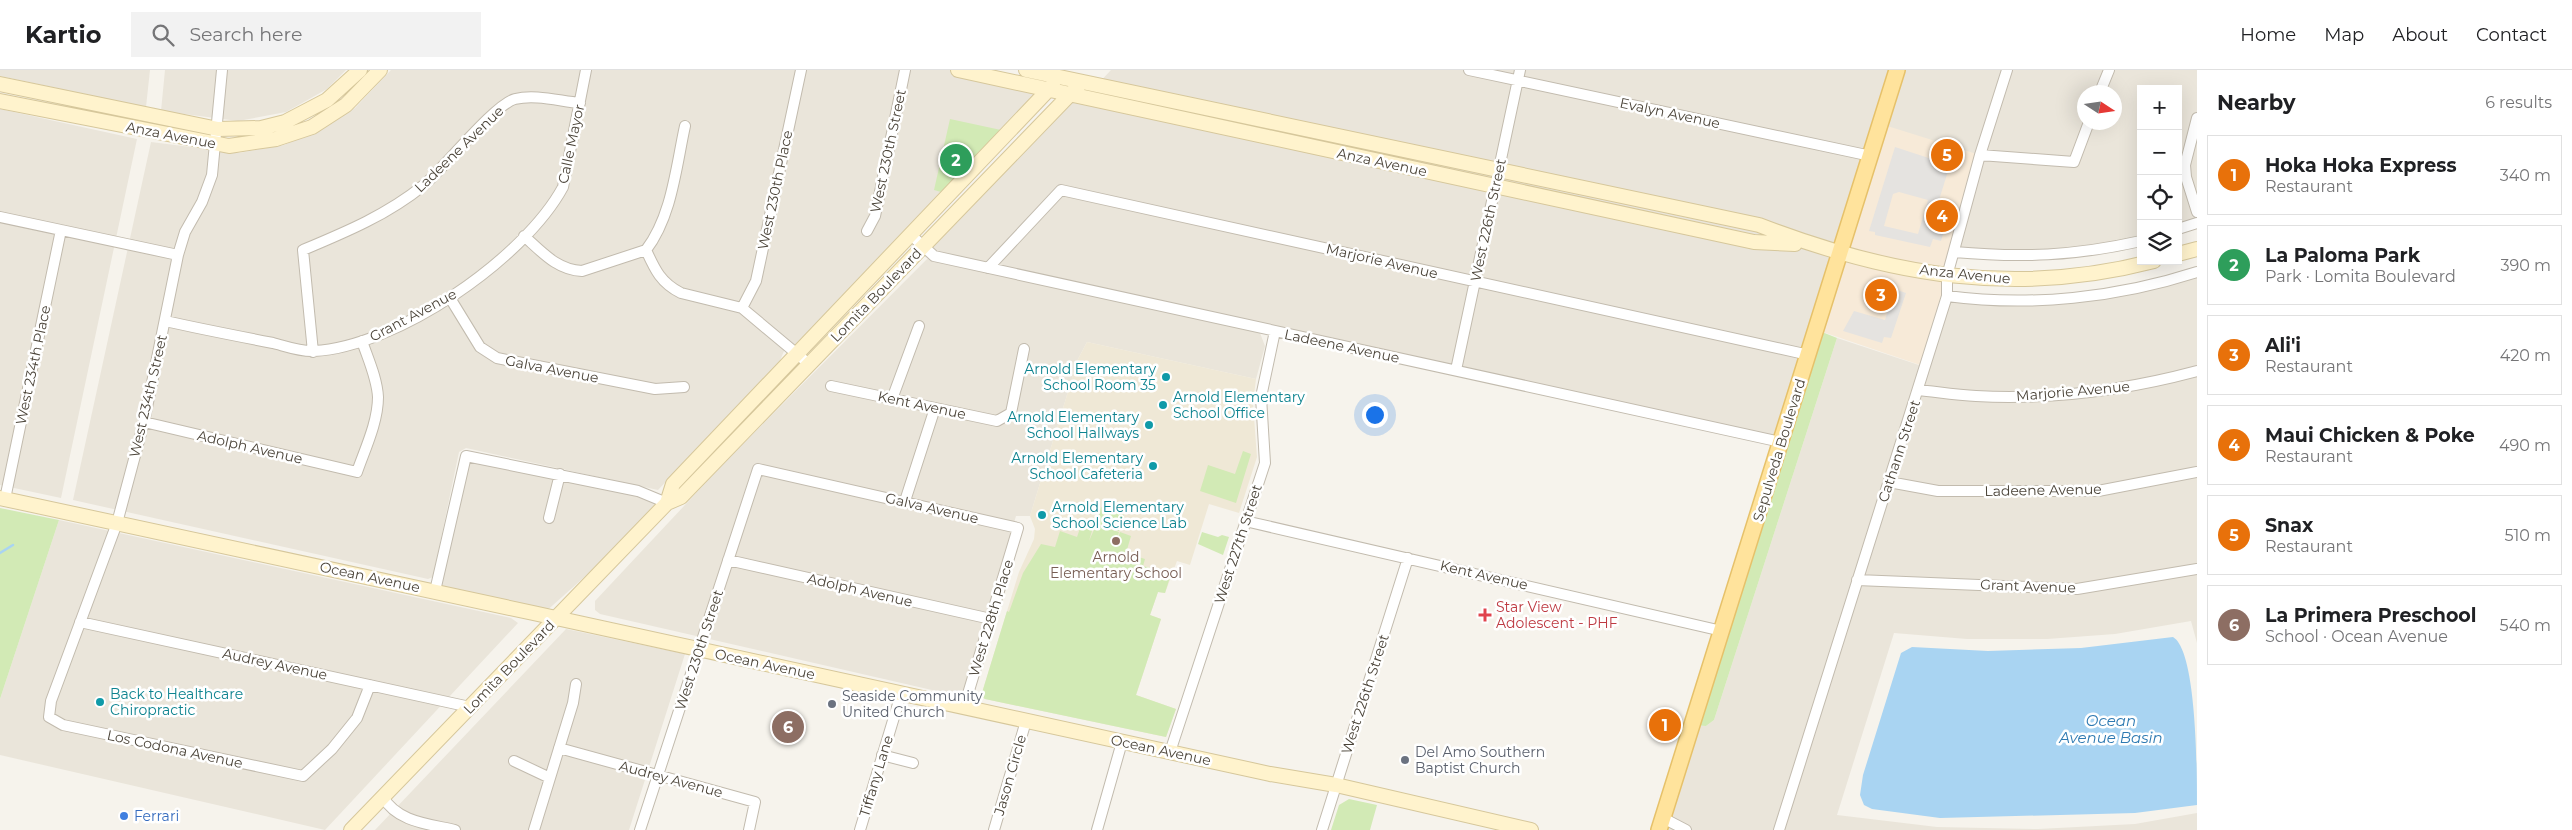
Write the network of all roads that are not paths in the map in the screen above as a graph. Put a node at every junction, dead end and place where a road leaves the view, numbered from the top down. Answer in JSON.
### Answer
{"nodes":[{"id":1,"x":222,"y":70,"type":"edge"},
{"id":2,"x":360,"y":70,"type":"edge"},
{"id":3,"x":380,"y":70,"type":"edge"},
{"id":4,"x":586,"y":70,"type":"edge"},
{"id":5,"x":801,"y":70,"type":"edge"},
{"id":6,"x":905,"y":70,"type":"edge"},
{"id":7,"x":958,"y":70,"type":"edge"},
{"id":8,"x":1026,"y":70,"type":"edge"},
{"id":9,"x":1469,"y":70,"type":"edge"},
{"id":10,"x":1520,"y":70,"type":"edge"},
{"id":11,"x":1897,"y":70,"type":"edge"},
{"id":12,"x":2007,"y":70,"type":"edge"},
{"id":13,"x":2109,"y":70,"type":"edge"},
{"id":14,"x":1060,"y":77,"type":"junction"},
{"id":15,"x":1518,"y":81,"type":"junction"},
{"id":16,"x":1082,"y":82,"type":"junction"},
{"id":17,"x":0,"y":84,"type":"edge"},
{"id":18,"x":2103,"y":85,"type":"edge"},
{"id":19,"x":1048,"y":89,"type":"junction"},
{"id":20,"x":1070,"y":94,"type":"junction"},
{"id":21,"x":0,"y":101,"type":"edge"},
{"id":22,"x":580,"y":103,"type":"junction"},
{"id":23,"x":2197,"y":118,"type":"edge"},
{"id":24,"x":685,"y":126,"type":"dead end"},
{"id":25,"x":218,"y":129,"type":"junction"},
{"id":26,"x":2086,"y":130,"type":"edge"},
{"id":27,"x":216,"y":144,"type":"junction"},
{"id":28,"x":1980,"y":155,"type":"junction"},
{"id":29,"x":1871,"y":156,"type":"junction"},
{"id":30,"x":1498,"y":172,"type":"junction"},
{"id":31,"x":1495,"y":188,"type":"junction"},
{"id":32,"x":2197,"y":212,"type":"edge"},
{"id":33,"x":0,"y":217,"type":"edge"},
{"id":34,"x":2197,"y":223,"type":"edge"},
{"id":35,"x":2182,"y":228,"type":"edge"},
{"id":36,"x":61,"y":230,"type":"junction"},
{"id":37,"x":867,"y":231,"type":"dead end"},
{"id":38,"x":911,"y":235,"type":"junction"},
{"id":39,"x":524,"y":236,"type":"junction"},
{"id":40,"x":2137,"y":242,"type":"edge"},
{"id":41,"x":1808,"y":244,"type":"junction"},
{"id":42,"x":923,"y":246,"type":"junction"},
{"id":43,"x":2197,"y":249,"type":"edge"},
{"id":44,"x":646,"y":250,"type":"junction"},
{"id":45,"x":1954,"y":252,"type":"junction"},
{"id":46,"x":2182,"y":253,"type":"edge"},
{"id":47,"x":1841,"y":254,"type":"junction"},
{"id":48,"x":178,"y":255,"type":"junction"},
{"id":49,"x":2137,"y":265,"type":"edge"},
{"id":50,"x":988,"y":268,"type":"junction"},
{"id":51,"x":2197,"y":272,"type":"edge"},
{"id":52,"x":1947,"y":276,"type":"junction"},
{"id":53,"x":1475,"y":282,"type":"junction"},
{"id":54,"x":1947,"y":296,"type":"junction"},
{"id":55,"x":450,"y":298,"type":"junction"},
{"id":56,"x":742,"y":308,"type":"junction"},
{"id":57,"x":165,"y":321,"type":"junction"},
{"id":58,"x":919,"y":326,"type":"dead end"},
{"id":59,"x":1275,"y":331,"type":"junction"},
{"id":60,"x":362,"y":341,"type":"junction"},
{"id":61,"x":1024,"y":349,"type":"dead end"},
{"id":62,"x":313,"y":352,"type":"junction"},
{"id":63,"x":796,"y":353,"type":"junction"},
{"id":64,"x":1809,"y":355,"type":"junction"},
{"id":65,"x":809,"y":364,"type":"junction"},
{"id":66,"x":1456,"y":370,"type":"junction"},
{"id":67,"x":2197,"y":371,"type":"edge"},
{"id":68,"x":831,"y":386,"type":"dead end"},
{"id":69,"x":684,"y":387,"type":"dead end"},
{"id":70,"x":1919,"y":390,"type":"junction"},
{"id":71,"x":892,"y":399,"type":"junction"},
{"id":72,"x":935,"y":408,"type":"junction"},
{"id":73,"x":144,"y":422,"type":"junction"},
{"id":74,"x":1781,"y":442,"type":"junction"},
{"id":75,"x":758,"y":469,"type":"joint"},
{"id":76,"x":2197,"y":472,"type":"edge"},
{"id":77,"x":560,"y":474,"type":"junction"},
{"id":78,"x":1889,"y":482,"type":"junction"},
{"id":79,"x":2,"y":499,"type":"edge"},
{"id":80,"x":905,"y":502,"type":"junction"},
{"id":81,"x":667,"y":504,"type":"junction"},
{"id":82,"x":549,"y":518,"type":"dead end"},
{"id":83,"x":1245,"y":521,"type":"junction"},
{"id":84,"x":117,"y":523,"type":"junction"},
{"id":85,"x":1018,"y":528,"type":"joint"},
{"id":86,"x":1408,"y":558,"type":"junction"},
{"id":87,"x":728,"y":560,"type":"junction"},
{"id":88,"x":2197,"y":570,"type":"edge"},
{"id":89,"x":1857,"y":580,"type":"junction"},
{"id":90,"x":434,"y":591,"type":"junction"},
{"id":91,"x":557,"y":618,"type":"junction"},
{"id":92,"x":991,"y":619,"type":"junction"},
{"id":93,"x":80,"y":622,"type":"junction"},
{"id":94,"x":1722,"y":630,"type":"junction"},
{"id":95,"x":699,"y":650,"type":"junction"},
{"id":96,"x":576,"y":684,"type":"dead end"},
{"id":97,"x":370,"y":685,"type":"junction"},
{"id":98,"x":901,"y":694,"type":"junction"},
{"id":99,"x":470,"y":707,"type":"junction"},
{"id":100,"x":964,"y":707,"type":"junction"},
{"id":101,"x":49,"y":717,"type":"joint"},
{"id":102,"x":1026,"y":721,"type":"junction"},
{"id":103,"x":1122,"y":742,"type":"junction"},
{"id":104,"x":559,"y":748,"type":"junction"},
{"id":105,"x":1170,"y":752,"type":"junction"},
{"id":106,"x":882,"y":755,"type":"junction"},
{"id":107,"x":514,"y":761,"type":"dead end"},
{"id":108,"x":913,"y":763,"type":"dead end"},
{"id":109,"x":658,"y":776,"type":"junction"},
{"id":110,"x":550,"y":778,"type":"junction"},
{"id":111,"x":1336,"y":785,"type":"junction"},
{"id":112,"x":383,"y":797,"type":"junction"},
{"id":113,"x":1661,"y":824,"type":"edge"},
{"id":114,"x":351,"y":830,"type":"edge"},
{"id":115,"x":455,"y":830,"type":"edge"},
{"id":116,"x":534,"y":830,"type":"edge"},
{"id":117,"x":640,"y":830,"type":"edge"},
{"id":118,"x":749,"y":830,"type":"edge"},
{"id":119,"x":860,"y":830,"type":"edge"},
{"id":120,"x":994,"y":830,"type":"edge"},
{"id":121,"x":1097,"y":830,"type":"edge"},
{"id":122,"x":1322,"y":830,"type":"edge"},
{"id":123,"x":1531,"y":830,"type":"edge"},
{"id":124,"x":1686,"y":830,"type":"edge"},
{"id":125,"x":1779,"y":830,"type":"edge"}],
"edges":[{"from":1,"to":25,"type":"street","name":"West 234th Street"},
{"from":2,"to":25,"type":"main road","name":"Anza Avenue"},
{"from":3,"to":27,"type":"main road","name":"Anza Avenue"},
{"from":4,"to":22,"type":"street","name":"Calle Mayor"},
{"from":5,"to":56,"type":"street","name":"West 230th Place"},
{"from":6,"to":37,"type":"street","name":"West 230th Street"},
{"from":7,"to":19,"type":"main road","name":"Anza Avenue"},
{"from":8,"to":14,"type":"main road","name":"Anza Avenue"},
{"from":9,"to":15,"type":"street","name":"Evalyn Avenue"},
{"from":10,"to":15,"type":"street","name":"West 226th Street"},
{"from":11,"to":29,"type":"main road","name":"Sepulveda Boulevard"},
{"from":12,"to":28,"type":"street","name":"Cathann Street"},
{"from":13,"to":18,"type":"street"},
{"from":14,"to":16,"type":"main road","name":"Anza Avenue"},
{"from":14,"to":19,"type":"main road","name":"Lomita Boulevard"},
{"from":15,"to":29,"type":"street","name":"Evalyn Avenue"},
{"from":15,"to":30,"type":"street","name":"West 226th Street"},
{"from":16,"to":20,"type":"main road","name":"Lomita Boulevard"},
{"from":16,"to":30,"type":"main road","name":"Anza Avenue"},
{"from":17,"to":25,"type":"main road","name":"Anza Avenue"},
{"from":19,"to":20,"type":"main road","name":"Anza Avenue"},
{"from":19,"to":38,"type":"main road","name":"Lomita Boulevard"},
{"from":20,"to":31,"type":"main road","name":"Anza Avenue"},
{"from":20,"to":42,"type":"main road","name":"Lomita Boulevard"},
{"from":21,"to":27,"type":"main road","name":"Anza Avenue"},
{"from":22,"to":39,"type":"street","name":"Calle Mayor"},
{"from":22,"to":62,"type":"street","name":"Ladeene Avenue"},
{"from":23,"to":32,"type":"street"},
{"from":24,"to":44,"type":"street"},
{"from":25,"to":27,"type":"street","name":"West 234th Street"},
{"from":26,"to":28,"type":"street"},
{"from":27,"to":48,"type":"street","name":"West 234th Street"},
{"from":28,"to":45,"type":"street","name":"Cathann Street"},
{"from":29,"to":47,"type":"main road","name":"Sepulveda Boulevard"},
{"from":30,"to":31,"type":"street","name":"West 226th Street"},
{"from":30,"to":41,"type":"main road","name":"Anza Avenue"},
{"from":31,"to":41,"type":"main road","name":"Anza Avenue"},
{"from":31,"to":53,"type":"street","name":"West 226th Street"},
{"from":33,"to":36,"type":"street"},
{"from":34,"to":35,"type":"street"},
{"from":36,"to":48,"type":"street"},
{"from":36,"to":79,"type":"street","name":"West 234th Place"},
{"from":38,"to":42,"type":"street","name":"Ladeene Avenue"},
{"from":38,"to":63,"type":"main road","name":"Lomita Boulevard"},
{"from":39,"to":44,"type":"street"},
{"from":39,"to":55,"type":"street","name":"Grant Avenue"},
{"from":40,"to":45,"type":"street","name":"Anza Avenue"},
{"from":41,"to":47,"type":"main road","name":"Anza Avenue"},
{"from":42,"to":50,"type":"street","name":"Ladeene Avenue"},
{"from":42,"to":65,"type":"main road","name":"Lomita Boulevard"},
{"from":43,"to":46,"type":"main road"},
{"from":44,"to":56,"type":"street"},
{"from":45,"to":52,"type":"street","name":"Cathann Street"},
{"from":47,"to":52,"type":"main road","name":"Anza Avenue"},
{"from":47,"to":64,"type":"main road","name":"Sepulveda Boulevard"},
{"from":48,"to":57,"type":"street","name":"West 234th Street"},
{"from":49,"to":52,"type":"main road","name":"Anza Avenue"},
{"from":50,"to":53,"type":"street","name":"Marjorie Avenue"},
{"from":50,"to":59,"type":"street","name":"Ladeene Avenue"},
{"from":51,"to":54,"type":"street","name":"Anza Avenue"},
{"from":52,"to":54,"type":"street","name":"Cathann Street"},
{"from":53,"to":64,"type":"street","name":"Marjorie Avenue"},
{"from":53,"to":66,"type":"street","name":"West 226th Street"},
{"from":54,"to":70,"type":"street","name":"Cathann Street"},
{"from":55,"to":60,"type":"street","name":"Grant Avenue"},
{"from":55,"to":69,"type":"street","name":"Galva Avenue"},
{"from":56,"to":63,"type":"street"},
{"from":57,"to":62,"type":"street","name":"Grant Avenue"},
{"from":57,"to":73,"type":"street","name":"West 234th Street"},
{"from":58,"to":71,"type":"street"},
{"from":59,"to":66,"type":"street","name":"Ladeene Avenue"},
{"from":59,"to":83,"type":"street","name":"West 227th Street"},
{"from":60,"to":62,"type":"street","name":"Grant Avenue"},
{"from":60,"to":73,"type":"street","name":"Adolph Avenue"},
{"from":61,"to":72,"type":"street","name":"Kent Avenue"},
{"from":63,"to":65,"type":"street"},
{"from":63,"to":81,"type":"main road","name":"Lomita Boulevard"},
{"from":64,"to":74,"type":"main road","name":"Sepulveda Boulevard"},
{"from":65,"to":81,"type":"main road","name":"Lomita Boulevard"},
{"from":66,"to":74,"type":"street","name":"Ladeene Avenue"},
{"from":67,"to":70,"type":"street","name":"Marjorie Avenue"},
{"from":68,"to":71,"type":"street","name":"Kent Avenue"},
{"from":70,"to":78,"type":"street","name":"Cathann Street"},
{"from":71,"to":72,"type":"street","name":"Kent Avenue"},
{"from":72,"to":80,"type":"street"},
{"from":73,"to":84,"type":"street","name":"West 234th Street"},
{"from":74,"to":94,"type":"main road","name":"Sepulveda Boulevard"},
{"from":75,"to":80,"type":"street","name":"Galva Avenue"},
{"from":75,"to":87,"type":"street","name":"West 230th Street"},
{"from":76,"to":78,"type":"street","name":"Ladeene Avenue"},
{"from":77,"to":81,"type":"street"},
{"from":77,"to":82,"type":"street"},
{"from":77,"to":90,"type":"street"},
{"from":78,"to":89,"type":"street","name":"Cathann Street"},
{"from":79,"to":84,"type":"main road","name":"Ocean Avenue"},
{"from":80,"to":85,"type":"street","name":"Galva Avenue"},
{"from":81,"to":91,"type":"main road","name":"Lomita Boulevard"},
{"from":83,"to":86,"type":"street","name":"Kent Avenue"},
{"from":83,"to":105,"type":"street","name":"West 227th Street"},
{"from":84,"to":90,"type":"main road","name":"Ocean Avenue"},
{"from":84,"to":93,"type":"street","name":"West 234th Street"},
{"from":85,"to":92,"type":"street","name":"West 228th Place"},
{"from":86,"to":94,"type":"street","name":"Kent Avenue"},
{"from":86,"to":111,"type":"street","name":"West 226th Street"},
{"from":87,"to":92,"type":"street","name":"Adolph Avenue"},
{"from":87,"to":95,"type":"street","name":"West 230th Street"},
{"from":88,"to":89,"type":"street","name":"Grant Avenue"},
{"from":89,"to":125,"type":"street","name":"Cathann Street"},
{"from":90,"to":91,"type":"main road","name":"Ocean Avenue"},
{"from":91,"to":95,"type":"main road","name":"Ocean Avenue"},
{"from":91,"to":99,"type":"main road","name":"Lomita Boulevard"},
{"from":92,"to":100,"type":"street","name":"West 228th Place"},
{"from":93,"to":97,"type":"street","name":"Audrey Avenue"},
{"from":93,"to":101,"type":"street","name":"West 234th Street"},
{"from":94,"to":113,"type":"main road","name":"Sepulveda Boulevard"},
{"from":95,"to":98,"type":"main road","name":"Ocean Avenue"},
{"from":95,"to":109,"type":"street","name":"West 230th Street"},
{"from":96,"to":104,"type":"street"},
{"from":97,"to":99,"type":"street","name":"Audrey Avenue"},
{"from":97,"to":101,"type":"street","name":"Los Codona Avenue"},
{"from":98,"to":100,"type":"main road","name":"Ocean Avenue"},
{"from":98,"to":106,"type":"street","name":"Tiffany Lane"},
{"from":99,"to":112,"type":"main road","name":"Lomita Boulevard"},
{"from":100,"to":102,"type":"main road","name":"Ocean Avenue"},
{"from":102,"to":103,"type":"main road","name":"Ocean Avenue"},
{"from":102,"to":120,"type":"street","name":"Jason Circle"},
{"from":103,"to":105,"type":"main road","name":"Ocean Avenue"},
{"from":103,"to":121,"type":"street"},
{"from":104,"to":109,"type":"street","name":"Audrey Avenue"},
{"from":104,"to":110,"type":"street"},
{"from":105,"to":111,"type":"main road","name":"Ocean Avenue"},
{"from":106,"to":108,"type":"street"},
{"from":106,"to":119,"type":"street","name":"Tiffany Lane"},
{"from":107,"to":110,"type":"street"},
{"from":109,"to":117,"type":"street","name":"West 230th Street"},
{"from":109,"to":118,"type":"street","name":"Audrey Avenue"},
{"from":110,"to":116,"type":"street"},
{"from":111,"to":122,"type":"street","name":"West 226th Street"},
{"from":111,"to":123,"type":"main road","name":"Ocean Avenue"},
{"from":112,"to":114,"type":"main road","name":"Lomita Boulevard"},
{"from":112,"to":115,"type":"street"},
{"from":113,"to":124,"type":"street"}]}
